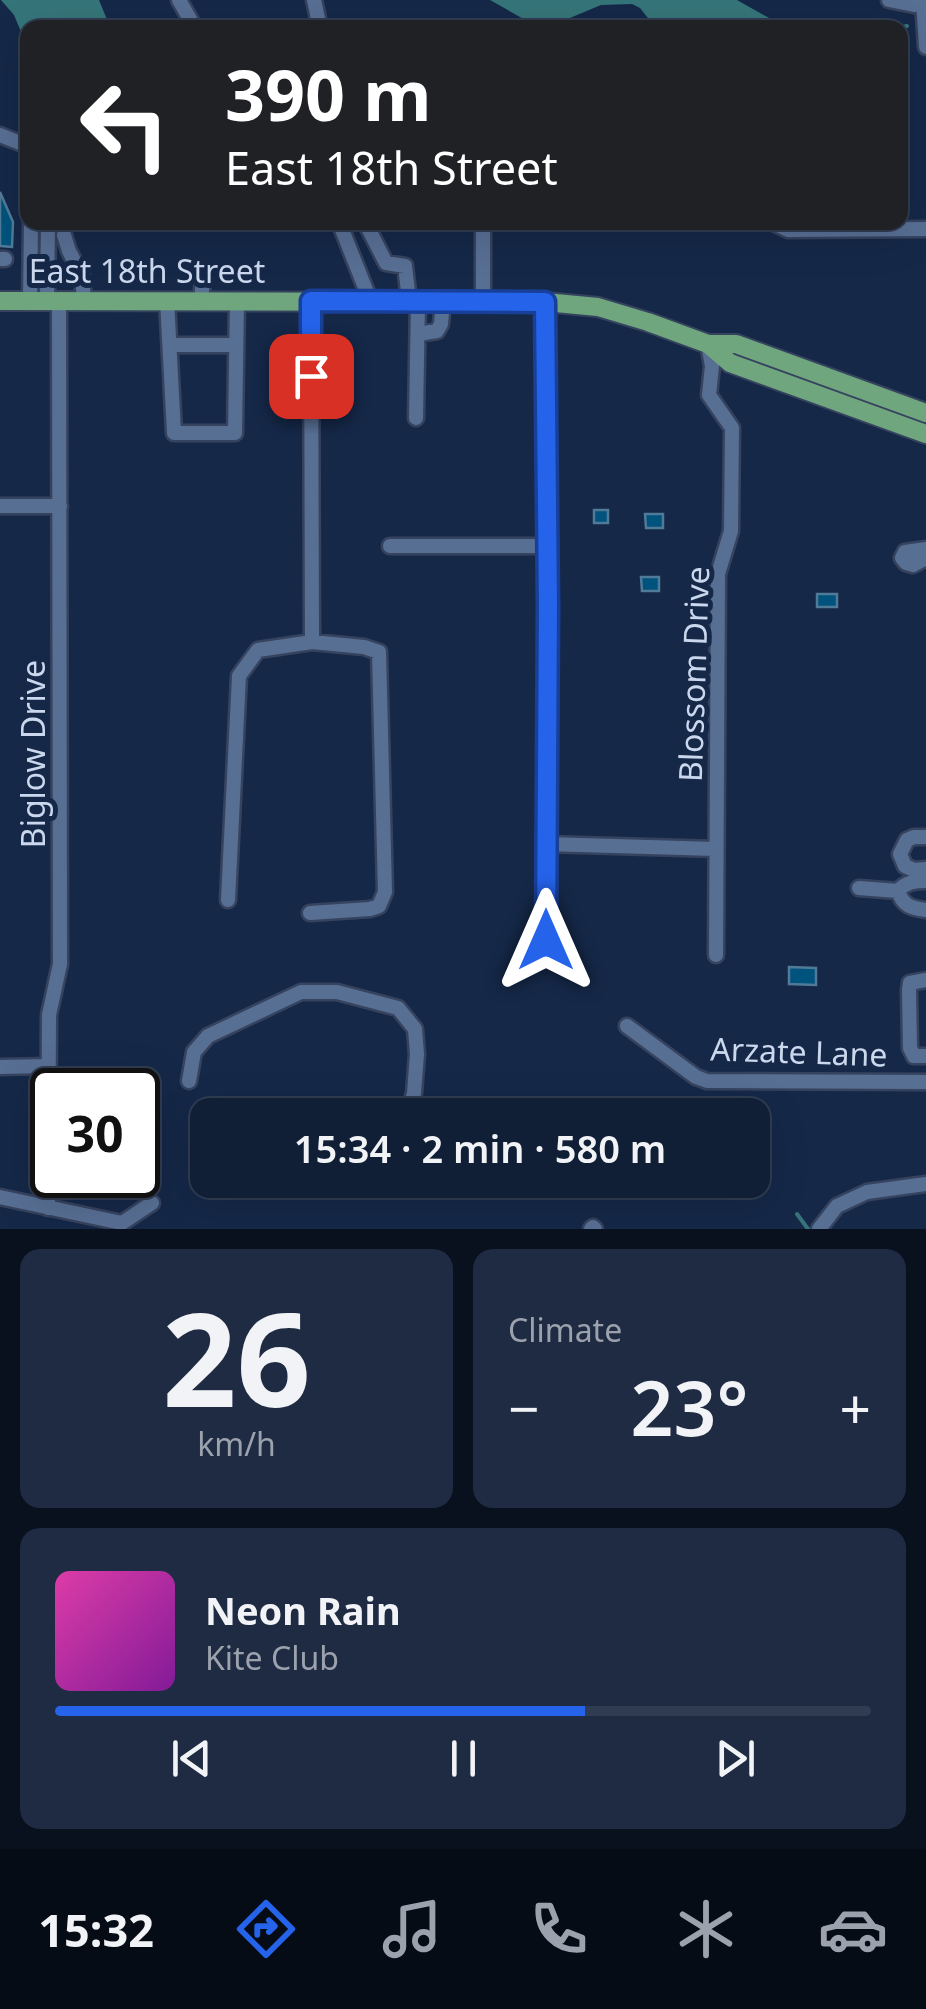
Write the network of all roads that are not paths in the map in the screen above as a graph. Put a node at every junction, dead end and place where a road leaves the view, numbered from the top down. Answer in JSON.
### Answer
{"nodes":[{"id":1,"x":890,"y":0,"type":"edge"},
{"id":2,"x":922,"y":2,"type":"edge"},
{"id":3,"x":926,"y":48,"type":"edge"},
{"id":4,"x":32,"y":230,"type":"edge"},
{"id":5,"x":48,"y":230,"type":"edge"},
{"id":6,"x":68,"y":230,"type":"edge"},
{"id":7,"x":342,"y":230,"type":"edge"},
{"id":8,"x":369,"y":230,"type":"edge"},
{"id":9,"x":483,"y":230,"type":"edge"},
{"id":10,"x":204,"y":270,"type":"dead end"},
{"id":11,"x":0,"y":300,"type":"edge"},
{"id":12,"x":45,"y":300,"type":"junction"},
{"id":13,"x":84,"y":300,"type":"junction"},
{"id":14,"x":167,"y":300,"type":"junction"},
{"id":15,"x":201,"y":300,"type":"junction"},
{"id":16,"x":237,"y":300,"type":"junction"},
{"id":17,"x":370,"y":300,"type":"junction"},
{"id":18,"x":311,"y":301,"type":"junction"},
{"id":19,"x":413,"y":301,"type":"junction"},
{"id":20,"x":443,"y":301,"type":"junction"},
{"id":21,"x":483,"y":301,"type":"junction"},
{"id":22,"x":545,"y":302,"type":"junction"},
{"id":23,"x":418,"y":334,"type":"junction"},
{"id":24,"x":708,"y":344,"type":"junction"},
{"id":25,"x":170,"y":345,"type":"junction"},
{"id":26,"x":236,"y":345,"type":"junction"},
{"id":27,"x":926,"y":412,"type":"edge"},
{"id":28,"x":416,"y":418,"type":"dead end"},
{"id":29,"x":926,"y":434,"type":"edge"},
{"id":30,"x":0,"y":506,"type":"edge"},
{"id":31,"x":60,"y":506,"type":"junction"},
{"id":32,"x":390,"y":546,"type":"dead end"},
{"id":33,"x":546,"y":546,"type":"junction"},
{"id":34,"x":926,"y":549,"type":"edge"},
{"id":35,"x":926,"y":558,"type":"edge"},
{"id":36,"x":312,"y":642,"type":"junction"},
{"id":37,"x":926,"y":837,"type":"edge"},
{"id":38,"x":546,"y":844,"type":"junction"},
{"id":39,"x":716,"y":850,"type":"junction"},
{"id":40,"x":926,"y":870,"type":"edge"},
{"id":41,"x":926,"y":881,"type":"edge"},
{"id":42,"x":859,"y":888,"type":"dead end"},
{"id":43,"x":898,"y":891,"type":"junction"},
{"id":44,"x":228,"y":900,"type":"dead end"},
{"id":45,"x":926,"y":910,"type":"edge"},
{"id":46,"x":310,"y":913,"type":"dead end"},
{"id":47,"x":546,"y":940,"type":"dead end"},
{"id":48,"x":716,"y":956,"type":"dead end"},
{"id":49,"x":926,"y":980,"type":"edge"},
{"id":50,"x":627,"y":1026,"type":"dead end"},
{"id":51,"x":926,"y":1056,"type":"edge"},
{"id":52,"x":0,"y":1066,"type":"edge"},
{"id":53,"x":48,"y":1066,"type":"junction"},
{"id":54,"x":189,"y":1081,"type":"dead end"},
{"id":55,"x":926,"y":1082,"type":"edge"},
{"id":56,"x":413,"y":1098,"type":"edge"},
{"id":57,"x":926,"y":1184,"type":"edge"},
{"id":58,"x":0,"y":1197,"type":"edge"},
{"id":59,"x":152,"y":1203,"type":"dead end"},
{"id":60,"x":48,"y":1208,"type":"junction"},
{"id":61,"x":820,"y":1229,"type":"edge"}],
"edges":[{"from":1,"to":2,"type":"street"},
{"from":2,"to":3,"type":"street"},
{"from":4,"to":12,"type":"street"},
{"from":5,"to":12,"type":"street"},
{"from":6,"to":13,"type":"street"},
{"from":7,"to":17,"type":"street"},
{"from":8,"to":19,"type":"street"},
{"from":9,"to":21,"type":"street"},
{"from":10,"to":15,"type":"street"},
{"from":11,"to":12,"type":"main road","name":"East 18th Street"},
{"from":12,"to":13,"type":"main road","name":"East 18th Street"},
{"from":12,"to":31,"type":"street","name":"Biglow Drive"},
{"from":13,"to":14,"type":"main road","name":"East 18th Street"},
{"from":14,"to":15,"type":"main road","name":"East 18th Street"},
{"from":14,"to":25,"type":"street"},
{"from":15,"to":16,"type":"main road","name":"East 18th Street"},
{"from":16,"to":18,"type":"main road","name":"East 18th Street"},
{"from":16,"to":26,"type":"street"},
{"from":17,"to":18,"type":"main road","name":"East 18th Street"},
{"from":17,"to":19,"type":"main road","name":"East 18th Street"},
{"from":18,"to":36,"type":"street"},
{"from":19,"to":20,"type":"main road","name":"East 18th Street"},
{"from":19,"to":23,"type":"street"},
{"from":20,"to":21,"type":"main road","name":"East 18th Street"},
{"from":20,"to":23,"type":"street"},
{"from":21,"to":22,"type":"main road","name":"East 18th Street"},
{"from":22,"to":24,"type":"main road","name":"East 18th Street"},
{"from":22,"to":33,"type":"street"},
{"from":23,"to":28,"type":"street"},
{"from":24,"to":27,"type":"main road","name":"East 18th Street"},
{"from":24,"to":29,"type":"main road","name":"East 18th Street"},
{"from":24,"to":39,"type":"street","name":"Blossom Drive"},
{"from":25,"to":26,"type":"street"},
{"from":25,"to":26,"type":"street"},
{"from":30,"to":31,"type":"street"},
{"from":31,"to":53,"type":"street","name":"Biglow Drive"},
{"from":32,"to":33,"type":"street"},
{"from":33,"to":38,"type":"street"},
{"from":34,"to":35,"type":"street"},
{"from":36,"to":44,"type":"street"},
{"from":36,"to":46,"type":"street"},
{"from":37,"to":40,"type":"street"},
{"from":38,"to":39,"type":"street"},
{"from":38,"to":47,"type":"street"},
{"from":39,"to":48,"type":"street","name":"Blossom Drive"},
{"from":41,"to":43,"type":"street"},
{"from":42,"to":43,"type":"street"},
{"from":43,"to":45,"type":"street"},
{"from":49,"to":51,"type":"street"},
{"from":50,"to":55,"type":"street","name":"Arzate Lane"},
{"from":52,"to":53,"type":"street"},
{"from":53,"to":60,"type":"street","name":"Biglow Drive"},
{"from":54,"to":56,"type":"street"},
{"from":57,"to":61,"type":"street"},
{"from":58,"to":60,"type":"street"},
{"from":59,"to":60,"type":"street"}]}
